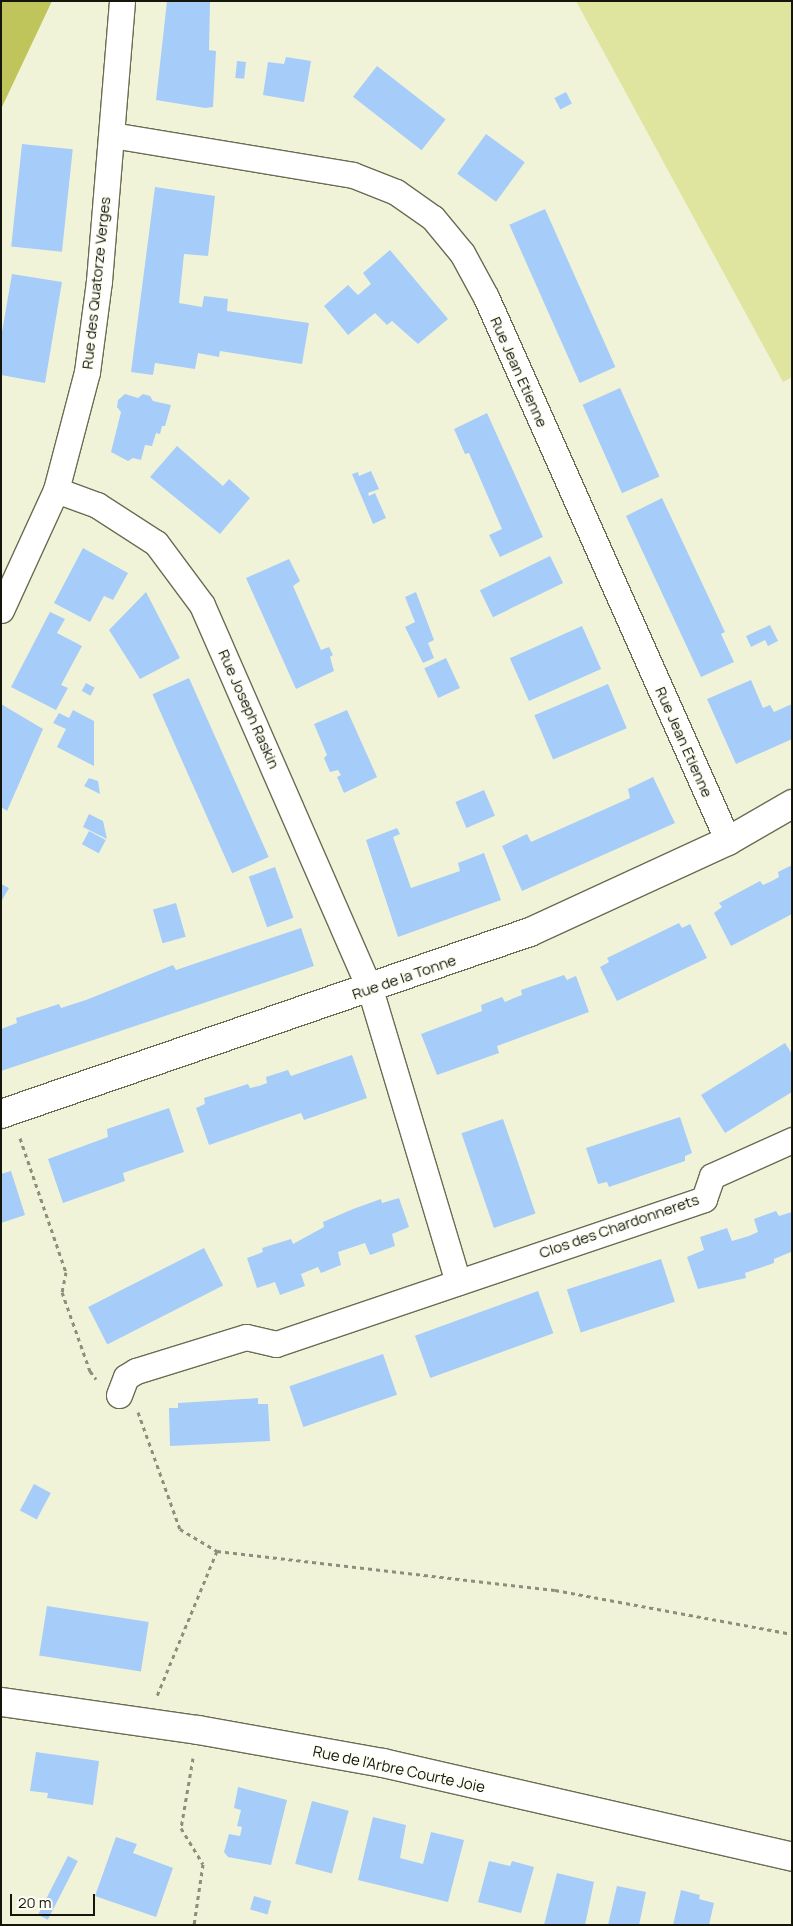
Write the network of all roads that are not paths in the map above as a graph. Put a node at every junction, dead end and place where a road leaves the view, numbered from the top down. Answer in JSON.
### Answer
{"nodes":[{"id":1,"x":122,"y":1,"type":"edge"},
{"id":2,"x":112,"y":135,"type":"junction"},
{"id":3,"x":56,"y":490,"type":"junction"},
{"id":4,"x":8,"y":579,"type":"edge"},
{"id":5,"x":1,"y":610,"type":"edge"},
{"id":6,"x":792,"y":804,"type":"edge"},
{"id":7,"x":728,"y":841,"type":"junction"},
{"id":8,"x":370,"y":989,"type":"junction"},
{"id":9,"x":6,"y":1112,"type":"edge"},
{"id":10,"x":792,"y":1140,"type":"edge"},
{"id":11,"x":458,"y":1282,"type":"junction"},
{"id":12,"x":119,"y":1395,"type":"road end"},
{"id":13,"x":1,"y":1702,"type":"edge"},
{"id":14,"x":792,"y":1857,"type":"edge"}],
"edges":[{"from":1,"to":2,"type":"street","name":"Rue des Quatorze Verges"},
{"from":2,"to":3,"type":"street","name":"Rue des Quatorze Verges"},
{"from":2,"to":7,"type":"street","name":"Rue Jean Etienne"},
{"from":3,"to":4,"type":"street","name":"Rue des Quatorze Verges"},
{"from":3,"to":8,"type":"street","name":"Rue Joseph Raskin"},
{"from":4,"to":5,"type":"street","name":"Rue des Quatorze Verges"},
{"from":6,"to":7,"type":"street","name":"Rue de la Tonne"},
{"from":7,"to":8,"type":"street","name":"Rue de la Tonne"},
{"from":8,"to":9,"type":"street","name":"Rue de la Tonne"},
{"from":8,"to":11,"type":"street"},
{"from":10,"to":11,"type":"street","name":"Clos des Chardonnerets"},
{"from":11,"to":12,"type":"street","name":"Clos des Chardonnerets"},
{"from":13,"to":14,"type":"street","name":"Rue de l'Arbre Courte Joie"}]}
